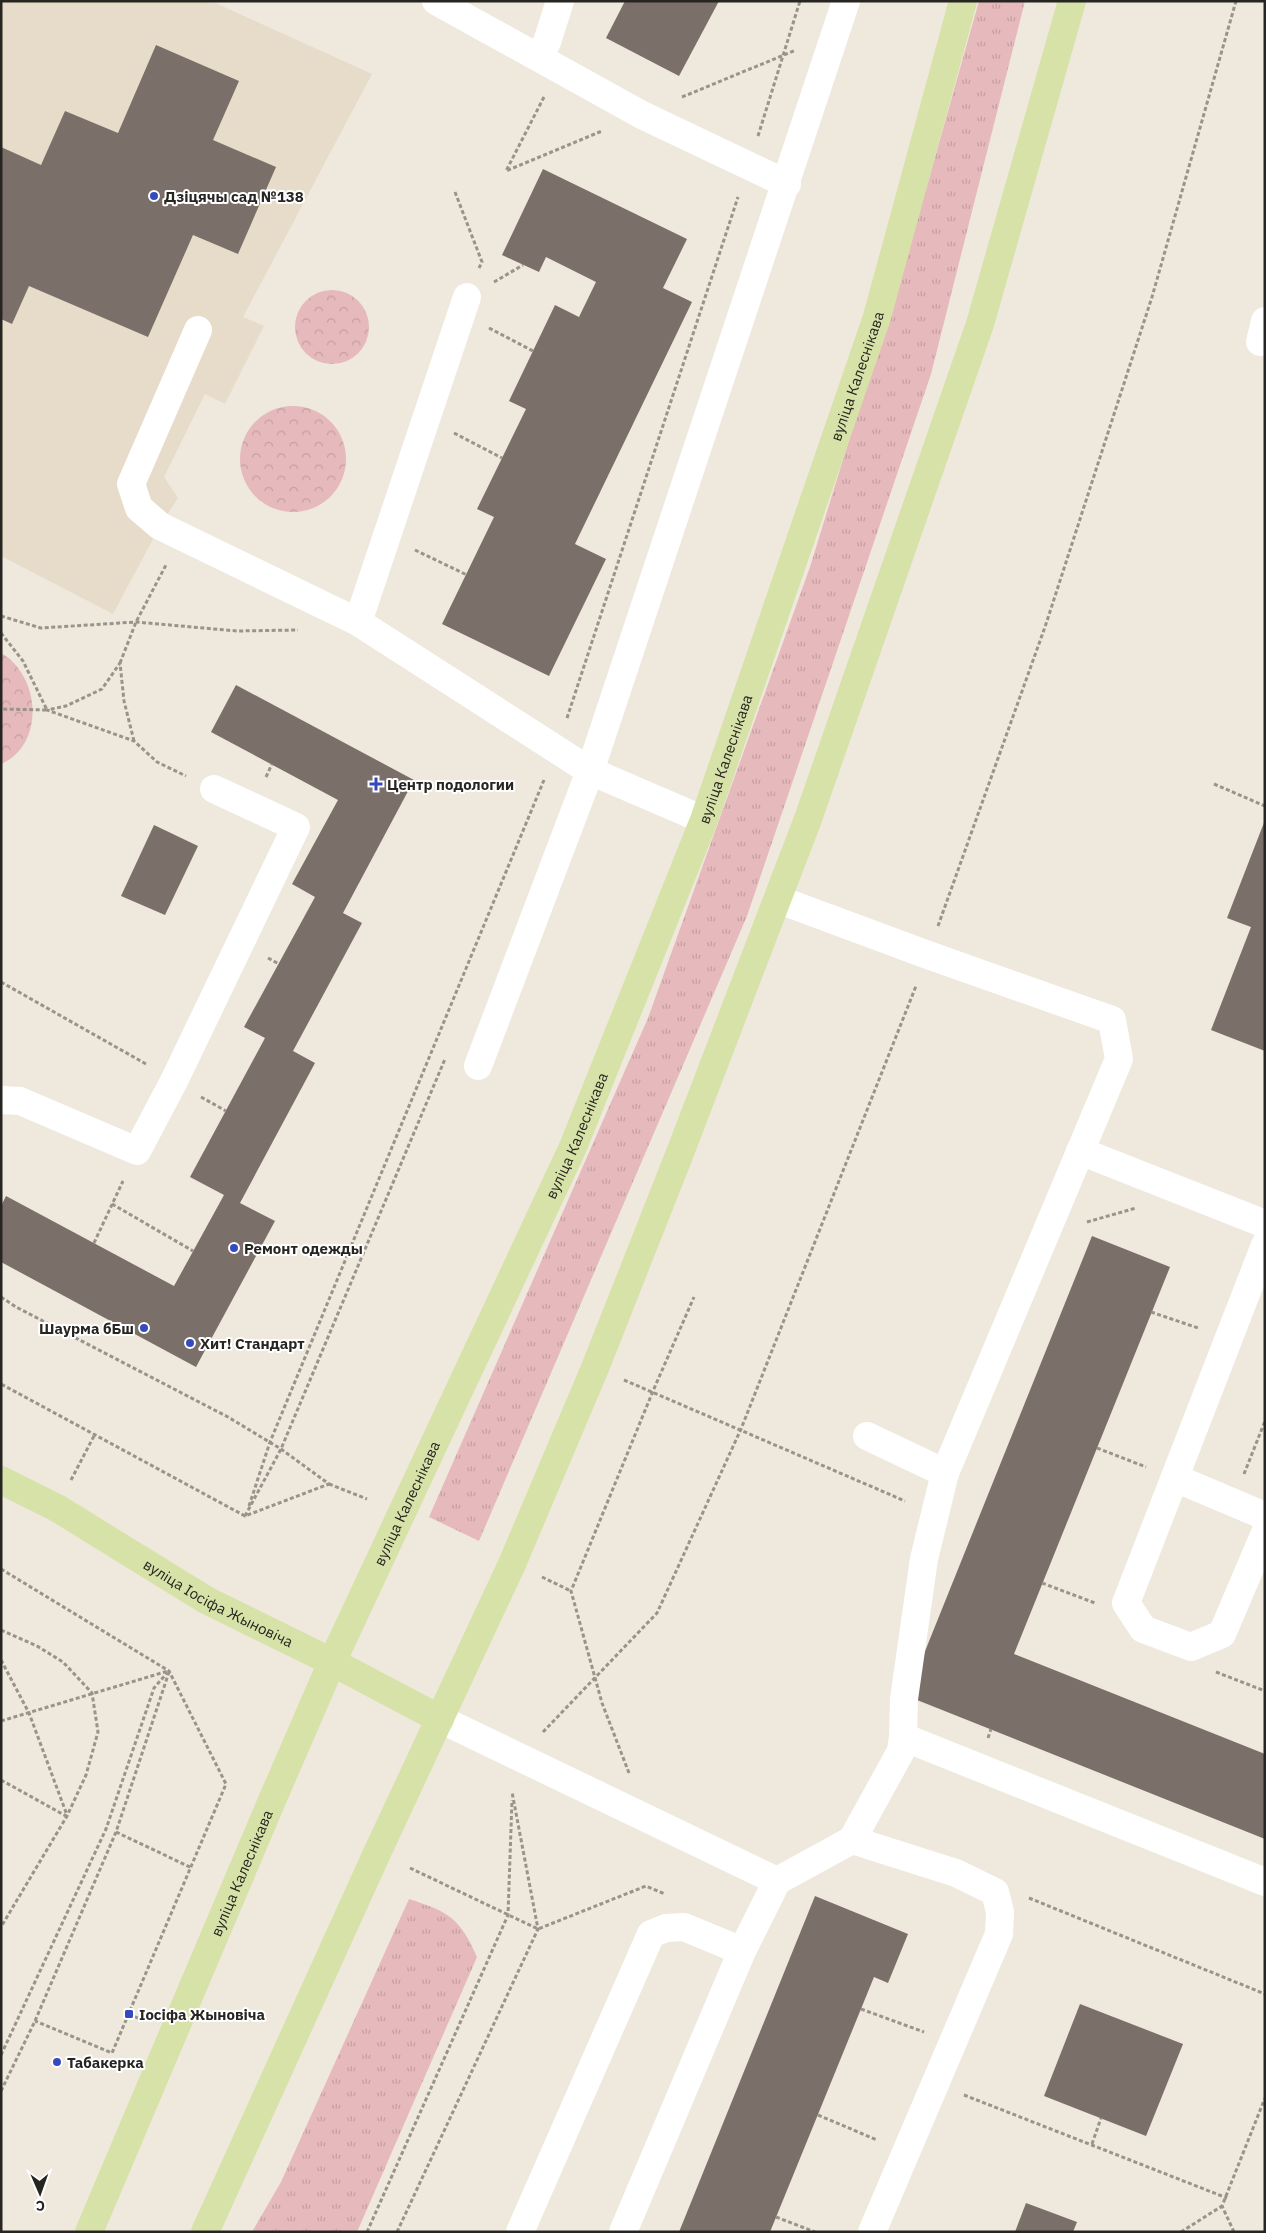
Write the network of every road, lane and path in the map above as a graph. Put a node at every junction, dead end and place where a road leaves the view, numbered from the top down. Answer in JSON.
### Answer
{"nodes":[{"id":1,"x":436,"y":1,"type":"edge"},
{"id":2,"x":560,"y":1,"type":"edge"},
{"id":3,"x":846,"y":1,"type":"edge"},
{"id":4,"x":963,"y":1,"type":"edge"},
{"id":5,"x":1072,"y":1,"type":"edge"},
{"id":6,"x":1236,"y":1,"type":"edge"},
{"id":7,"x":539,"y":56,"type":"junction"},
{"id":8,"x":787,"y":184,"type":"junction"},
{"id":9,"x":455,"y":192,"type":"dead end"},
{"id":10,"x":464,"y":305,"type":"junction"},
{"id":11,"x":198,"y":330,"type":"dead end"},
{"id":12,"x":533,"y":351,"type":"dead end"},
{"id":13,"x":426,"y":420,"type":"junction"},
{"id":14,"x":502,"y":458,"type":"dead end"},
{"id":15,"x":181,"y":536,"type":"junction"},
{"id":16,"x":387,"y":537,"type":"junction"},
{"id":17,"x":466,"y":575,"type":"dead end"},
{"id":18,"x":1,"y":616,"type":"edge"},
{"id":19,"x":136,"y":622,"type":"junction"},
{"id":20,"x":358,"y":622,"type":"junction"},
{"id":21,"x":300,"y":630,"type":"dead end"},
{"id":22,"x":1,"y":634,"type":"edge"},
{"id":23,"x":120,"y":663,"type":"junction"},
{"id":24,"x":1,"y":709,"type":"edge"},
{"id":25,"x":47,"y":710,"type":"junction"},
{"id":26,"x":134,"y":741,"type":"junction"},
{"id":27,"x":590,"y":771,"type":"junction"},
{"id":28,"x":1214,"y":784,"type":"dead end"},
{"id":29,"x":214,"y":789,"type":"joint"},
{"id":30,"x":1265,"y":806,"type":"edge"},
{"id":31,"x":704,"y":820,"type":"junction"},
{"id":32,"x":777,"y":899,"type":"junction"},
{"id":33,"x":928,"y":955,"type":"junction"},
{"id":34,"x":1,"y":982,"type":"edge"},
{"id":35,"x":478,"y":1066,"type":"dead end"},
{"id":36,"x":174,"y":1080,"type":"junction"},
{"id":37,"x":1,"y":1100,"type":"edge"},
{"id":38,"x":137,"y":1151,"type":"junction"},
{"id":39,"x":1080,"y":1151,"type":"junction"},
{"id":40,"x":112,"y":1204,"type":"junction"},
{"id":41,"x":1140,"y":1207,"type":"dead end"},
{"id":42,"x":1265,"y":1224,"type":"edge"},
{"id":43,"x":1046,"y":1234,"type":"junction"},
{"id":44,"x":94,"y":1243,"type":"dead end"},
{"id":45,"x":1265,"y":1245,"type":"edge"},
{"id":46,"x":194,"y":1251,"type":"dead end"},
{"id":47,"x":1,"y":1297,"type":"edge"},
{"id":48,"x":694,"y":1297,"type":"dead end"},
{"id":49,"x":1151,"y":1312,"type":"dead end"},
{"id":50,"x":1228,"y":1339,"type":"junction"},
{"id":51,"x":595,"y":1368,"type":"junction"},
{"id":52,"x":1,"y":1384,"type":"edge"},
{"id":53,"x":652,"y":1391,"type":"junction"},
{"id":54,"x":1265,"y":1421,"type":"edge"},
{"id":55,"x":741,"y":1430,"type":"junction"},
{"id":56,"x":94,"y":1434,"type":"junction"},
{"id":57,"x":867,"y":1436,"type":"dead end"},
{"id":58,"x":1097,"y":1448,"type":"dead end"},
{"id":59,"x":945,"y":1473,"type":"junction"},
{"id":60,"x":1175,"y":1478,"type":"junction"},
{"id":61,"x":1,"y":1480,"type":"edge"},
{"id":62,"x":329,"y":1484,"type":"junction"},
{"id":63,"x":367,"y":1499,"type":"dead end"},
{"id":64,"x":1232,"y":1502,"type":"junction"},
{"id":65,"x":911,"y":1504,"type":"dead end"},
{"id":66,"x":56,"y":1508,"type":"junction"},
{"id":67,"x":1265,"y":1516,"type":"edge"},
{"id":68,"x":1265,"y":1533,"type":"edge"},
{"id":69,"x":2,"y":1570,"type":"edge"},
{"id":70,"x":537,"y":1574,"type":"dead end"},
{"id":71,"x":1042,"y":1583,"type":"dead end"},
{"id":72,"x":571,"y":1591,"type":"junction"},
{"id":73,"x":1126,"y":1603,"type":"junction"},
{"id":74,"x":1,"y":1630,"type":"edge"},
{"id":75,"x":1190,"y":1647,"type":"junction"},
{"id":76,"x":1,"y":1660,"type":"edge"},
{"id":77,"x":332,"y":1662,"type":"junction"},
{"id":78,"x":169,"y":1671,"type":"junction"},
{"id":79,"x":595,"y":1678,"type":"junction"},
{"id":80,"x":1265,"y":1691,"type":"edge"},
{"id":81,"x":92,"y":1693,"type":"junction"},
{"id":82,"x":29,"y":1713,"type":"junction"},
{"id":83,"x":440,"y":1719,"type":"junction"},
{"id":84,"x":1,"y":1721,"type":"edge"},
{"id":85,"x":541,"y":1735,"type":"dead end"},
{"id":86,"x":903,"y":1737,"type":"junction"},
{"id":87,"x":1,"y":1780,"type":"edge"},
{"id":88,"x":67,"y":1816,"type":"junction"},
{"id":89,"x":646,"y":1818,"type":"junction"},
{"id":90,"x":116,"y":1832,"type":"junction"},
{"id":91,"x":852,"y":1840,"type":"junction"},
{"id":92,"x":192,"y":1868,"type":"junction"},
{"id":93,"x":410,"y":1868,"type":"dead end"},
{"id":94,"x":777,"y":1881,"type":"junction"},
{"id":95,"x":1265,"y":1882,"type":"edge"},
{"id":96,"x":995,"y":1892,"type":"junction"},
{"id":97,"x":672,"y":1898,"type":"dead end"},
{"id":98,"x":508,"y":1915,"type":"junction"},
{"id":99,"x":1,"y":1927,"type":"edge"},
{"id":100,"x":538,"y":1929,"type":"junction"},
{"id":101,"x":742,"y":1951,"type":"junction"},
{"id":102,"x":1265,"y":1994,"type":"edge"},
{"id":103,"x":861,"y":2009,"type":"dead end"},
{"id":104,"x":35,"y":2021,"type":"junction"},
{"id":105,"x":953,"y":2043,"type":"junction"},
{"id":106,"x":1,"y":2055,"type":"edge"},
{"id":107,"x":936,"y":2084,"type":"junction"},
{"id":108,"x":1,"y":2092,"type":"edge"},
{"id":109,"x":1265,"y":2098,"type":"edge"},
{"id":110,"x":818,"y":2115,"type":"dead end"},
{"id":111,"x":1101,"y":2118,"type":"dead end"},
{"id":112,"x":1092,"y":2144,"type":"junction"},
{"id":113,"x":906,"y":2152,"type":"junction"},
{"id":114,"x":1227,"y":2198,"type":"junction"},
{"id":115,"x":1222,"y":2206,"type":"junction"},
{"id":116,"x":776,"y":2217,"type":"dead end"},
{"id":117,"x":89,"y":2232,"type":"edge"},
{"id":118,"x":205,"y":2232,"type":"edge"},
{"id":119,"x":367,"y":2232,"type":"edge"},
{"id":120,"x":397,"y":2232,"type":"edge"},
{"id":121,"x":520,"y":2232,"type":"edge"},
{"id":122,"x":623,"y":2232,"type":"edge"},
{"id":123,"x":815,"y":2232,"type":"edge"},
{"id":124,"x":872,"y":2232,"type":"edge"},
{"id":125,"x":1181,"y":2232,"type":"edge"},
{"id":126,"x":1234,"y":2232,"type":"edge"}],
"edges":[{"from":1,"to":7,"type":"lane"},
{"from":2,"to":7,"type":"lane"},
{"from":3,"to":8,"type":"lane"},
{"from":4,"to":31,"type":"main road","name":"вуліца Калеснікава"},
{"from":5,"to":32,"type":"main road"},
{"from":6,"to":33,"type":"path"},
{"from":7,"to":8,"type":"lane"},
{"from":8,"to":27,"type":"lane"},
{"from":9,"to":10,"type":"path"},
{"from":10,"to":12,"type":"path"},
{"from":10,"to":13,"type":"lane"},
{"from":11,"to":15,"type":"lane"},
{"from":13,"to":14,"type":"path"},
{"from":13,"to":16,"type":"lane"},
{"from":15,"to":19,"type":"path"},
{"from":15,"to":20,"type":"lane"},
{"from":16,"to":17,"type":"path"},
{"from":16,"to":20,"type":"lane"},
{"from":18,"to":19,"type":"path"},
{"from":19,"to":21,"type":"path"},
{"from":19,"to":23,"type":"path"},
{"from":20,"to":27,"type":"lane"},
{"from":22,"to":25,"type":"path"},
{"from":23,"to":25,"type":"path"},
{"from":23,"to":26,"type":"path"},
{"from":24,"to":25,"type":"path"},
{"from":25,"to":26,"type":"path"},
{"from":26,"to":29,"type":"path"},
{"from":27,"to":31,"type":"lane"},
{"from":27,"to":35,"type":"lane"},
{"from":28,"to":30,"type":"path"},
{"from":29,"to":36,"type":"lane"},
{"from":31,"to":77,"type":"main road","name":"вуліца Калеснікава"},
{"from":32,"to":33,"type":"lane"},
{"from":32,"to":51,"type":"main road"},
{"from":33,"to":39,"type":"lane"},
{"from":33,"to":55,"type":"path"},
{"from":34,"to":36,"type":"path"},
{"from":36,"to":38,"type":"lane"},
{"from":37,"to":38,"type":"lane"},
{"from":38,"to":40,"type":"path"},
{"from":39,"to":42,"type":"lane"},
{"from":39,"to":43,"type":"lane"},
{"from":40,"to":44,"type":"path"},
{"from":40,"to":46,"type":"path"},
{"from":41,"to":43,"type":"path"},
{"from":43,"to":59,"type":"lane"},
{"from":45,"to":50,"type":"lane"},
{"from":47,"to":62,"type":"path"},
{"from":48,"to":53,"type":"path"},
{"from":49,"to":50,"type":"path"},
{"from":50,"to":60,"type":"lane"},
{"from":51,"to":53,"type":"path"},
{"from":51,"to":83,"type":"main road"},
{"from":52,"to":56,"type":"path"},
{"from":53,"to":55,"type":"path"},
{"from":53,"to":72,"type":"path"},
{"from":54,"to":64,"type":"path"},
{"from":55,"to":65,"type":"path"},
{"from":55,"to":79,"type":"path"},
{"from":56,"to":62,"type":"path"},
{"from":56,"to":66,"type":"path"},
{"from":57,"to":59,"type":"lane"},
{"from":58,"to":60,"type":"path"},
{"from":59,"to":86,"type":"lane"},
{"from":60,"to":64,"type":"lane"},
{"from":60,"to":73,"type":"lane"},
{"from":61,"to":66,"type":"main road","name":"вуліца Іосіфа Жыновіча"},
{"from":62,"to":63,"type":"path"},
{"from":64,"to":67,"type":"lane"},
{"from":66,"to":77,"type":"main road","name":"вуліца Іосіфа Жыновіча"},
{"from":68,"to":75,"type":"lane"},
{"from":69,"to":78,"type":"path"},
{"from":70,"to":72,"type":"path"},
{"from":71,"to":73,"type":"path"},
{"from":72,"to":79,"type":"path"},
{"from":73,"to":75,"type":"lane"},
{"from":74,"to":81,"type":"path"},
{"from":75,"to":80,"type":"path"},
{"from":76,"to":82,"type":"path"},
{"from":77,"to":83,"type":"main road","name":"вуліца Іосіфа Жыновіча"},
{"from":77,"to":117,"type":"main road","name":"вуліца Калеснікава"},
{"from":78,"to":81,"type":"path"},
{"from":78,"to":90,"type":"path"},
{"from":78,"to":92,"type":"path"},
{"from":78,"to":106,"type":"path"},
{"from":79,"to":85,"type":"path"},
{"from":79,"to":89,"type":"path"},
{"from":81,"to":82,"type":"path"},
{"from":81,"to":88,"type":"path"},
{"from":82,"to":84,"type":"path"},
{"from":82,"to":88,"type":"path"},
{"from":83,"to":89,"type":"lane"},
{"from":83,"to":118,"type":"main road"},
{"from":86,"to":91,"type":"lane"},
{"from":86,"to":95,"type":"lane"},
{"from":87,"to":88,"type":"path"},
{"from":88,"to":99,"type":"path"},
{"from":89,"to":94,"type":"lane"},
{"from":90,"to":92,"type":"path"},
{"from":90,"to":104,"type":"path"},
{"from":91,"to":94,"type":"lane"},
{"from":91,"to":96,"type":"lane"},
{"from":92,"to":104,"type":"path"},
{"from":93,"to":98,"type":"path"},
{"from":94,"to":101,"type":"lane"},
{"from":96,"to":102,"type":"path"},
{"from":96,"to":105,"type":"lane"},
{"from":97,"to":100,"type":"path"},
{"from":98,"to":100,"type":"path"},
{"from":98,"to":100,"type":"path"},
{"from":98,"to":119,"type":"path"},
{"from":100,"to":120,"type":"path"},
{"from":101,"to":121,"type":"lane"},
{"from":101,"to":122,"type":"lane"},
{"from":103,"to":105,"type":"path"},
{"from":104,"to":108,"type":"path"},
{"from":105,"to":107,"type":"lane"},
{"from":107,"to":112,"type":"path"},
{"from":107,"to":113,"type":"lane"},
{"from":109,"to":114,"type":"path"},
{"from":110,"to":113,"type":"path"},
{"from":111,"to":112,"type":"path"},
{"from":112,"to":114,"type":"path"},
{"from":113,"to":124,"type":"lane"},
{"from":114,"to":115,"type":"path"},
{"from":115,"to":125,"type":"path"},
{"from":115,"to":126,"type":"path"},
{"from":116,"to":123,"type":"path"}]}
